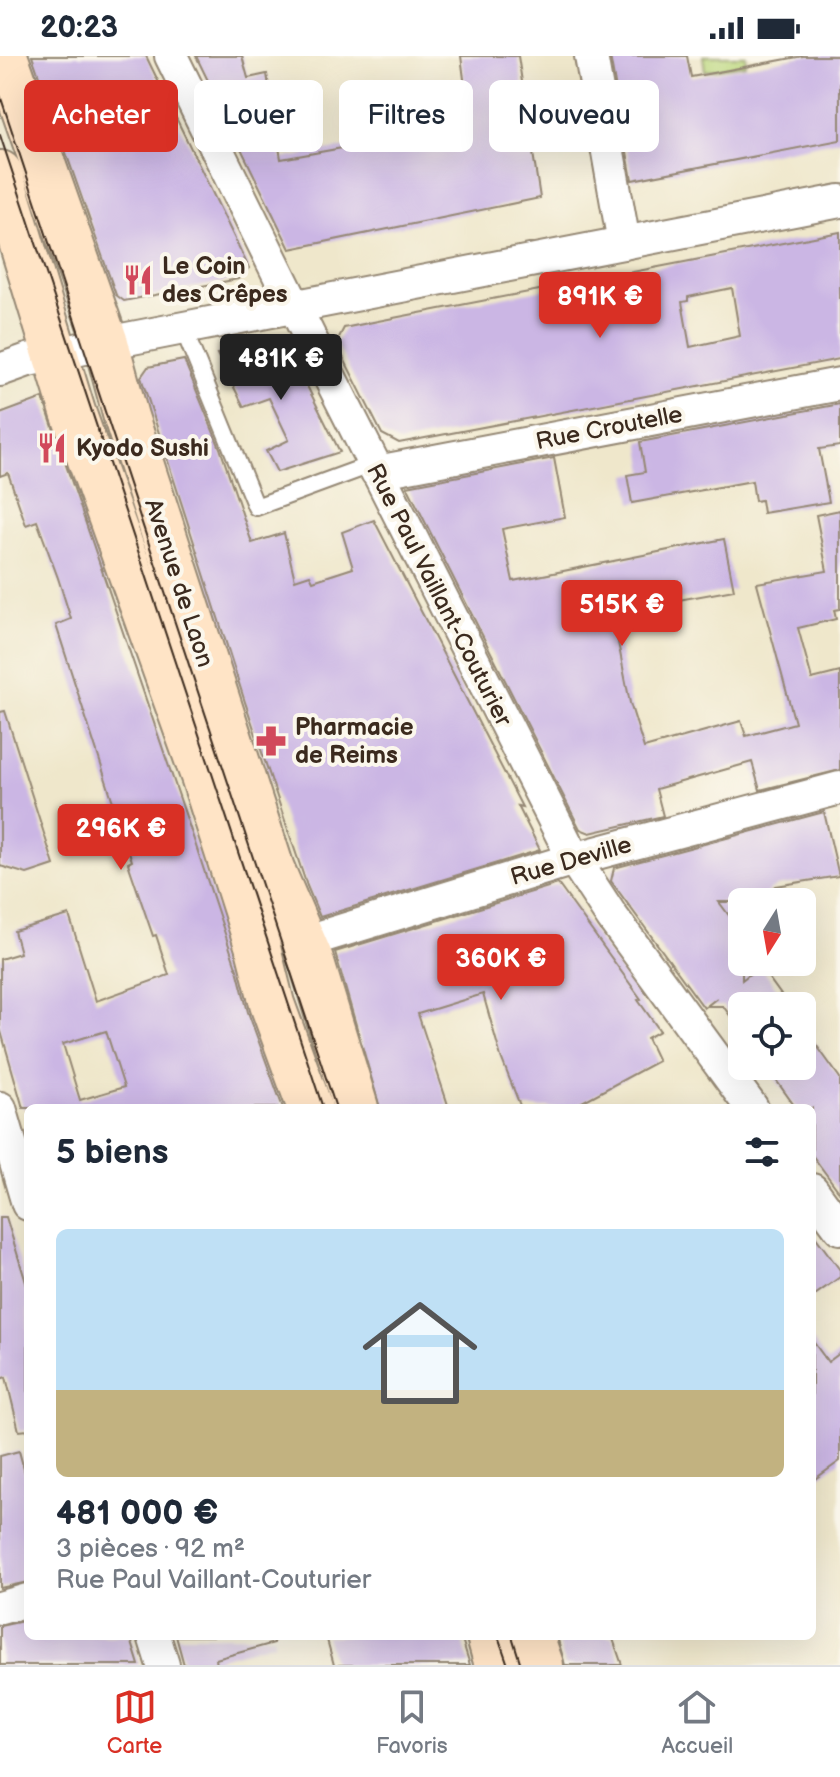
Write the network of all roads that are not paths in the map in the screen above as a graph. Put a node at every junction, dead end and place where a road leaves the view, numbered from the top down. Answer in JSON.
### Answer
{"nodes":[{"id":1,"x":5,"y":56,"type":"edge"},
{"id":2,"x":171,"y":56,"type":"edge"},
{"id":3,"x":591,"y":56,"type":"edge"},
{"id":4,"x":0,"y":173,"type":"edge"},
{"id":5,"x":840,"y":201,"type":"edge"},
{"id":6,"x":624,"y":243,"type":"junction"},
{"id":7,"x":294,"y":307,"type":"junction"},
{"id":8,"x":183,"y":328,"type":"junction"},
{"id":9,"x":106,"y":343,"type":"junction"},
{"id":10,"x":55,"y":355,"type":"junction"},
{"id":11,"x":0,"y":370,"type":"edge"},
{"id":12,"x":840,"y":384,"type":"edge"},
{"id":13,"x":375,"y":468,"type":"junction"},
{"id":14,"x":840,"y":788,"type":"edge"},
{"id":15,"x":574,"y":859,"type":"junction"},
{"id":16,"x":304,"y":942,"type":"junction"},
{"id":17,"x":309,"y":1104,"type":"edge"},
{"id":18,"x":355,"y":1104,"type":"edge"},
{"id":19,"x":749,"y":1104,"type":"edge"},
{"id":20,"x":0,"y":1108,"type":"edge"},
{"id":21,"x":21,"y":1152,"type":"edge"},
{"id":22,"x":24,"y":1174,"type":"edge"},
{"id":23,"x":816,"y":1195,"type":"edge"},
{"id":24,"x":840,"y":1228,"type":"edge"},
{"id":25,"x":24,"y":1601,"type":"edge"},
{"id":26,"x":0,"y":1608,"type":"edge"},
{"id":27,"x":155,"y":1640,"type":"edge"},
{"id":28,"x":490,"y":1640,"type":"edge"},
{"id":29,"x":532,"y":1640,"type":"edge"},
{"id":30,"x":163,"y":1665,"type":"edge"},
{"id":31,"x":497,"y":1665,"type":"edge"},
{"id":32,"x":541,"y":1665,"type":"edge"}],
"edges":[{"from":1,"to":9,"type":"main road","name":"Avenue de Laon"},
{"from":2,"to":7,"type":"street","name":"Rue Paul Vaillant-Couturier"},
{"from":3,"to":6,"type":"street"},
{"from":4,"to":10,"type":"main road","name":"Avenue de Laon"},
{"from":5,"to":6,"type":"street"},
{"from":6,"to":7,"type":"street"},
{"from":7,"to":8,"type":"street"},
{"from":7,"to":13,"type":"street","name":"Rue Paul Vaillant-Couturier"},
{"from":8,"to":9,"type":"street"},
{"from":8,"to":13,"type":"lane"},
{"from":9,"to":10,"type":"street"},
{"from":9,"to":16,"type":"main road","name":"Avenue de Laon"},
{"from":10,"to":11,"type":"street"},
{"from":10,"to":17,"type":"main road","name":"Avenue de Laon"},
{"from":12,"to":13,"type":"street","name":"Rue Croutelle"},
{"from":13,"to":15,"type":"street","name":"Rue Paul Vaillant-Couturier"},
{"from":14,"to":15,"type":"street","name":"Rue Deville"},
{"from":15,"to":16,"type":"street","name":"Rue Deville"},
{"from":15,"to":19,"type":"street","name":"Rue Paul Vaillant-Couturier"},
{"from":16,"to":18,"type":"main road","name":"Avenue de Laon"},
{"from":20,"to":21,"type":"street"},
{"from":21,"to":22,"type":"street"},
{"from":23,"to":24,"type":"street"},
{"from":25,"to":26,"type":"street"},
{"from":27,"to":30,"type":"street"},
{"from":28,"to":31,"type":"main road"},
{"from":29,"to":32,"type":"main road"}]}
